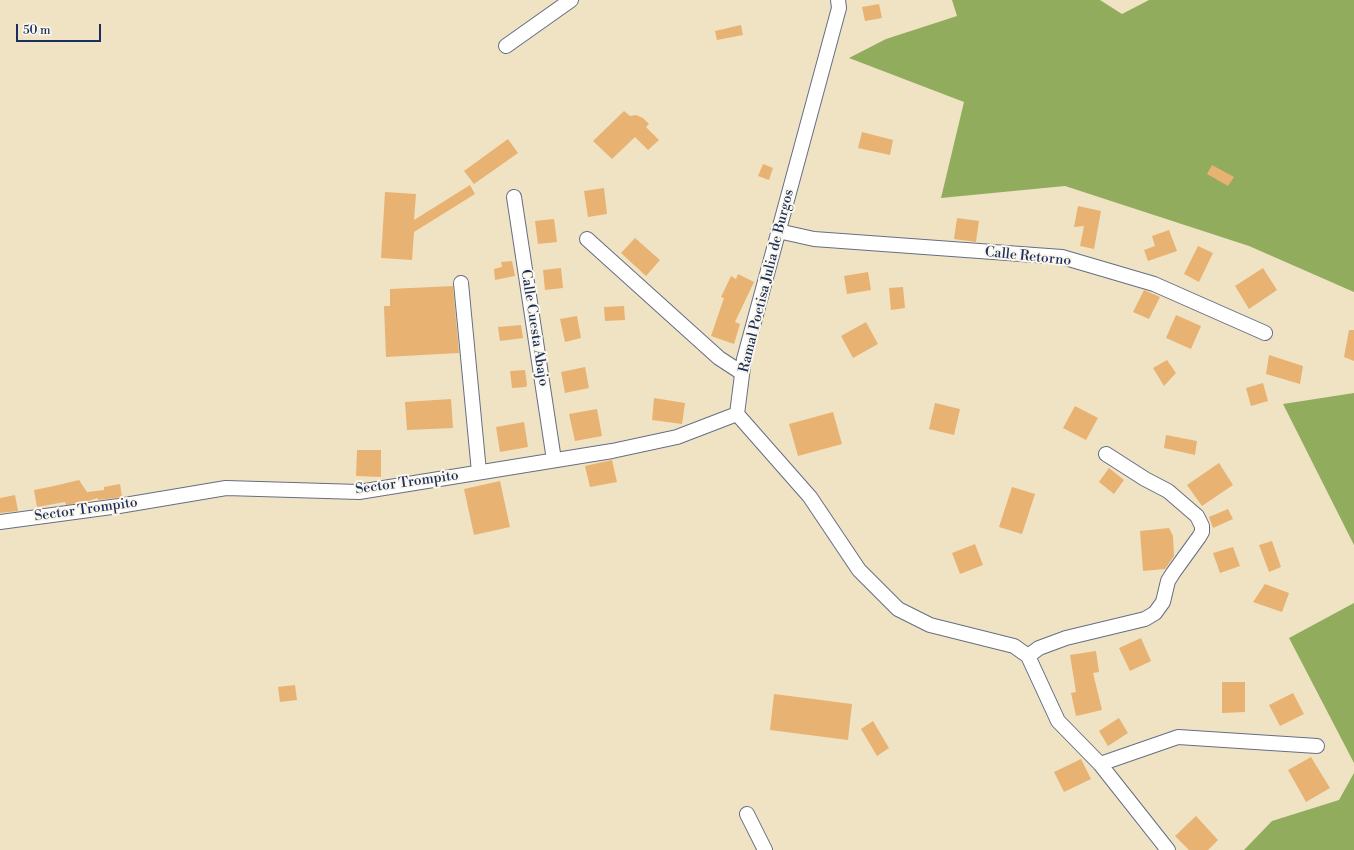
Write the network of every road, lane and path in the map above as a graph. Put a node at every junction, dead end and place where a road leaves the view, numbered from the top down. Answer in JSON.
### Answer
{"nodes":[{"id":1,"x":571,"y":0,"type":"edge"},
{"id":2,"x":838,"y":0,"type":"edge"},
{"id":3,"x":506,"y":46,"type":"dead end"},
{"id":4,"x":514,"y":197,"type":"dead end"},
{"id":5,"x":778,"y":231,"type":"junction"},
{"id":6,"x":587,"y":239,"type":"dead end"},
{"id":7,"x":461,"y":283,"type":"dead end"},
{"id":8,"x":1265,"y":333,"type":"dead end"},
{"id":9,"x":742,"y":373,"type":"junction"},
{"id":10,"x":737,"y":414,"type":"junction"},
{"id":11,"x":1106,"y":454,"type":"dead end"},
{"id":12,"x":554,"y":460,"type":"junction"},
{"id":13,"x":479,"y":472,"type":"junction"},
{"id":14,"x":0,"y":522,"type":"edge"},
{"id":15,"x":1028,"y":656,"type":"junction"},
{"id":16,"x":1317,"y":746,"type":"dead end"},
{"id":17,"x":1100,"y":764,"type":"junction"},
{"id":18,"x":747,"y":814,"type":"dead end"},
{"id":19,"x":765,"y":850,"type":"edge"},
{"id":20,"x":1168,"y":850,"type":"edge"}],
"edges":[{"from":1,"to":3,"type":"street"},
{"from":2,"to":5,"type":"street","name":"Ramal Poetisa Julia de Burgos"},
{"from":4,"to":12,"type":"street","name":"Calle Cuesta Abajo"},
{"from":5,"to":8,"type":"street","name":"Calle Retorno"},
{"from":5,"to":9,"type":"street","name":"Ramal Poetisa Julia de Burgos"},
{"from":6,"to":9,"type":"street"},
{"from":7,"to":13,"type":"street"},
{"from":9,"to":10,"type":"street","name":"Ramal Poetisa Julia de Burgos"},
{"from":10,"to":12,"type":"street","name":"Sector Trompito"},
{"from":10,"to":15,"type":"street"},
{"from":11,"to":15,"type":"street"},
{"from":12,"to":13,"type":"street","name":"Sector Trompito"},
{"from":13,"to":14,"type":"street","name":"Sector Trompito"},
{"from":15,"to":17,"type":"street"},
{"from":16,"to":17,"type":"street"},
{"from":17,"to":20,"type":"street"},
{"from":18,"to":19,"type":"street"}]}
